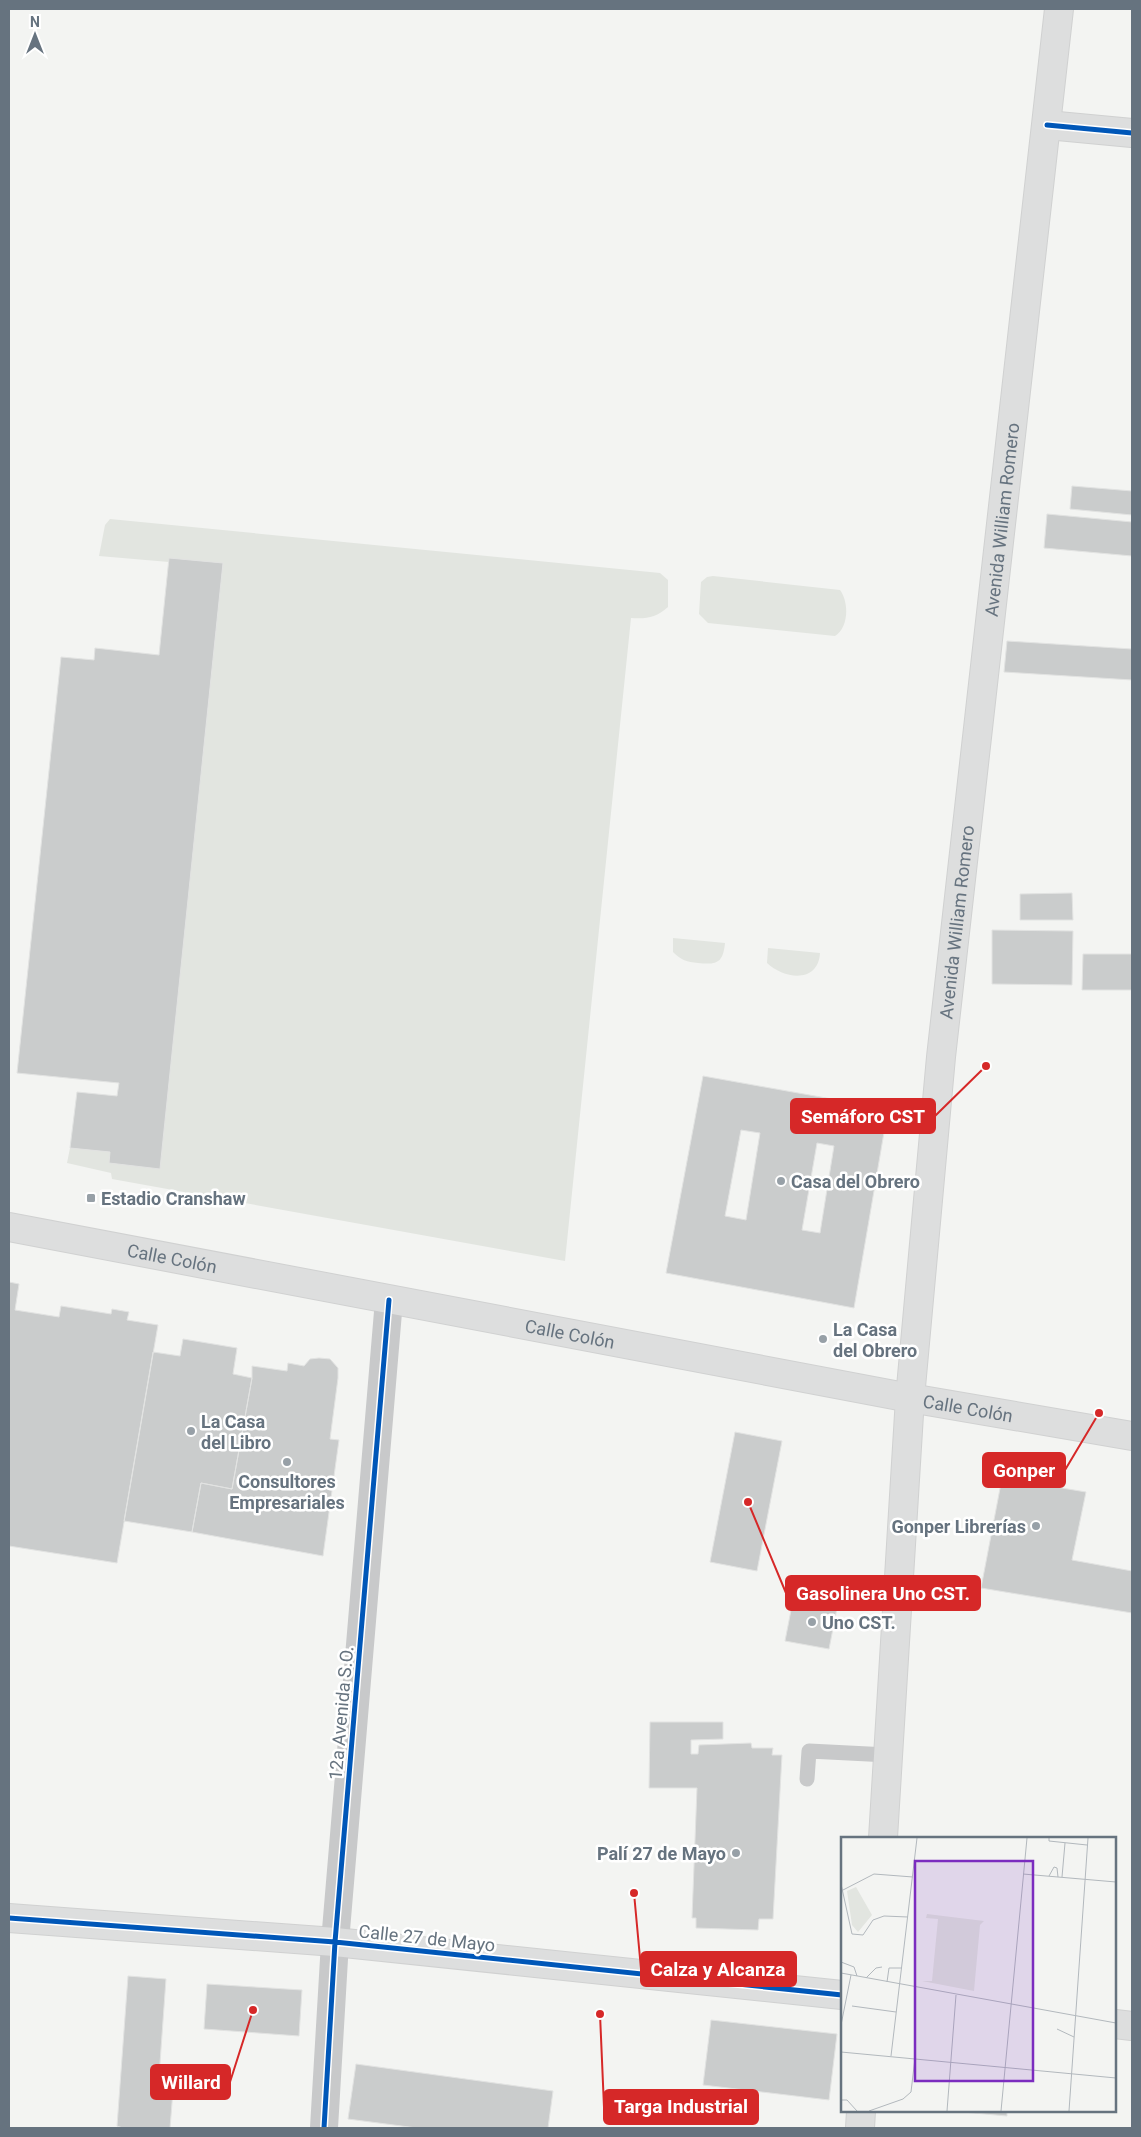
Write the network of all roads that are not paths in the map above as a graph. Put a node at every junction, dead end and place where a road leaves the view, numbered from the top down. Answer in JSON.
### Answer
{"nodes":[{"id":1,"x":1059,"y":9,"type":"edge"},
{"id":2,"x":1048,"y":125,"type":"junction"},
{"id":3,"x":1132,"y":133,"type":"edge"},
{"id":4,"x":9,"y":1227,"type":"edge"},
{"id":5,"x":390,"y":1300,"type":"junction"},
{"id":6,"x":910,"y":1398,"type":"junction"},
{"id":7,"x":1132,"y":1436,"type":"edge"},
{"id":8,"x":888,"y":1755,"type":"junction"},
{"id":9,"x":807,"y":1779,"type":"dead end"},
{"id":10,"x":883,"y":1837,"type":"edge"},
{"id":11,"x":9,"y":1918,"type":"edge"},
{"id":12,"x":335,"y":1942,"type":"junction"},
{"id":13,"x":841,"y":1994,"type":"edge"},
{"id":14,"x":1116,"y":2024,"type":"edge"},
{"id":15,"x":1132,"y":2026,"type":"edge"},
{"id":16,"x":862,"y":2112,"type":"edge"},
{"id":17,"x":324,"y":2128,"type":"edge"},
{"id":18,"x":860,"y":2128,"type":"edge"}],
"edges":[{"from":1,"to":2,"type":"main road","name":"Avenida William Romero"},
{"from":2,"to":3,"type":"main road"},
{"from":2,"to":6,"type":"main road","name":"Avenida William Romero"},
{"from":4,"to":5,"type":"main road","name":"Calle Colón"},
{"from":5,"to":6,"type":"main road","name":"Calle Colón"},
{"from":5,"to":12,"type":"street","name":"12a Avenida S.O."},
{"from":6,"to":7,"type":"main road","name":"Calle Colón"},
{"from":6,"to":8,"type":"main road","name":"Avenida William Romero"},
{"from":8,"to":9,"type":"lane"},
{"from":8,"to":10,"type":"main road","name":"Avenida William Romero"},
{"from":11,"to":12,"type":"main road","name":"Calle 27 de Mayo"},
{"from":12,"to":13,"type":"main road","name":"Calle 27 de Mayo"},
{"from":12,"to":17,"type":"street","name":"12a Avenida S.O."},
{"from":14,"to":15,"type":"main road"},
{"from":16,"to":18,"type":"main road"}]}
